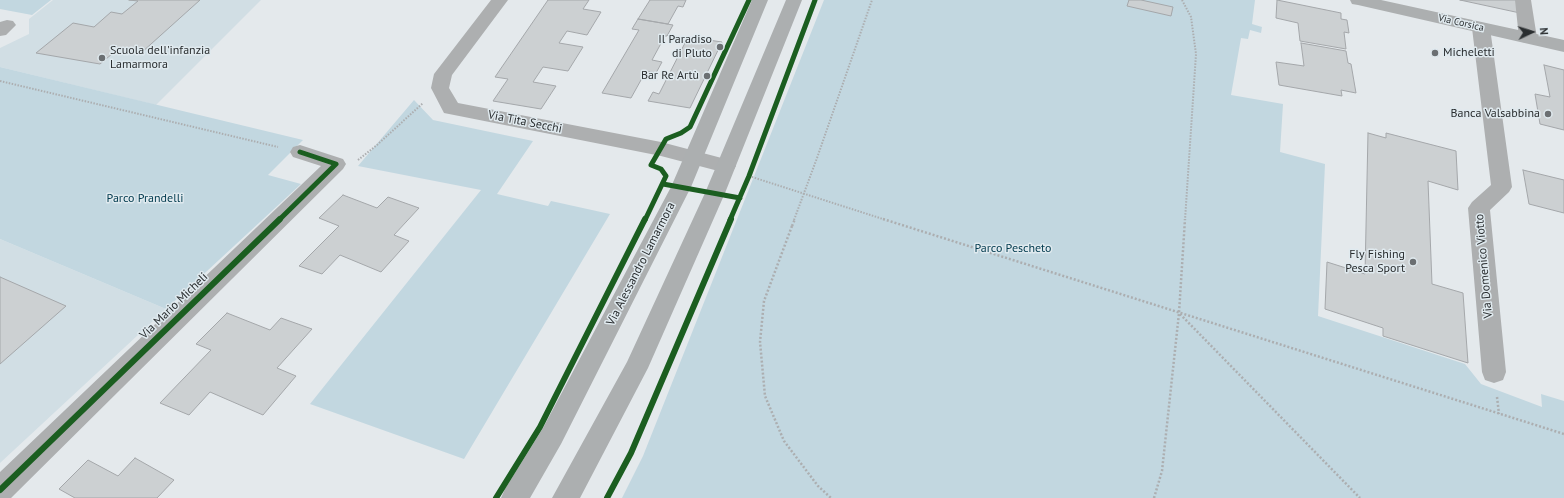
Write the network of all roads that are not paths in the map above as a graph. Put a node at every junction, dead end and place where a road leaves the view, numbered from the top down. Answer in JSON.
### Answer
{"nodes":[{"id":1,"x":500,"y":0,"type":"edge"},
{"id":2,"x":760,"y":0,"type":"edge"},
{"id":3,"x":794,"y":0,"type":"edge"},
{"id":4,"x":1358,"y":0,"type":"edge"},
{"id":5,"x":1523,"y":0,"type":"edge"},
{"id":6,"x":1482,"y":28,"type":"junction"},
{"id":7,"x":1528,"y":38,"type":"junction"},
{"id":8,"x":1564,"y":46,"type":"edge"},
{"id":9,"x":300,"y":152,"type":"road end"},
{"id":10,"x":693,"y":159,"type":"junction"},
{"id":11,"x":726,"y":166,"type":"junction"},
{"id":12,"x":1494,"y":372,"type":"dead end"},
{"id":13,"x":0,"y":490,"type":"edge"},
{"id":14,"x":515,"y":498,"type":"edge"},
{"id":15,"x":566,"y":498,"type":"edge"}],
"edges":[{"from":1,"to":10,"type":"street","name":"Via Tita Secchi"},
{"from":2,"to":10,"type":"main road","name":"Via Alessandro Lamarmora"},
{"from":3,"to":11,"type":"main road"},
{"from":4,"to":6,"type":"main road","name":"Via Corsica"},
{"from":5,"to":7,"type":"street"},
{"from":6,"to":7,"type":"main road","name":"Via Corsica"},
{"from":6,"to":12,"type":"street","name":"Via Domenico Viotto"},
{"from":7,"to":8,"type":"main road","name":"Via Corsica"},
{"from":9,"to":13,"type":"street","name":"Via Mario Micheli"},
{"from":10,"to":11,"type":"street","name":"Via Tita Secchi"},
{"from":10,"to":14,"type":"main road","name":"Via Alessandro Lamarmora"},
{"from":11,"to":15,"type":"main road"}]}
